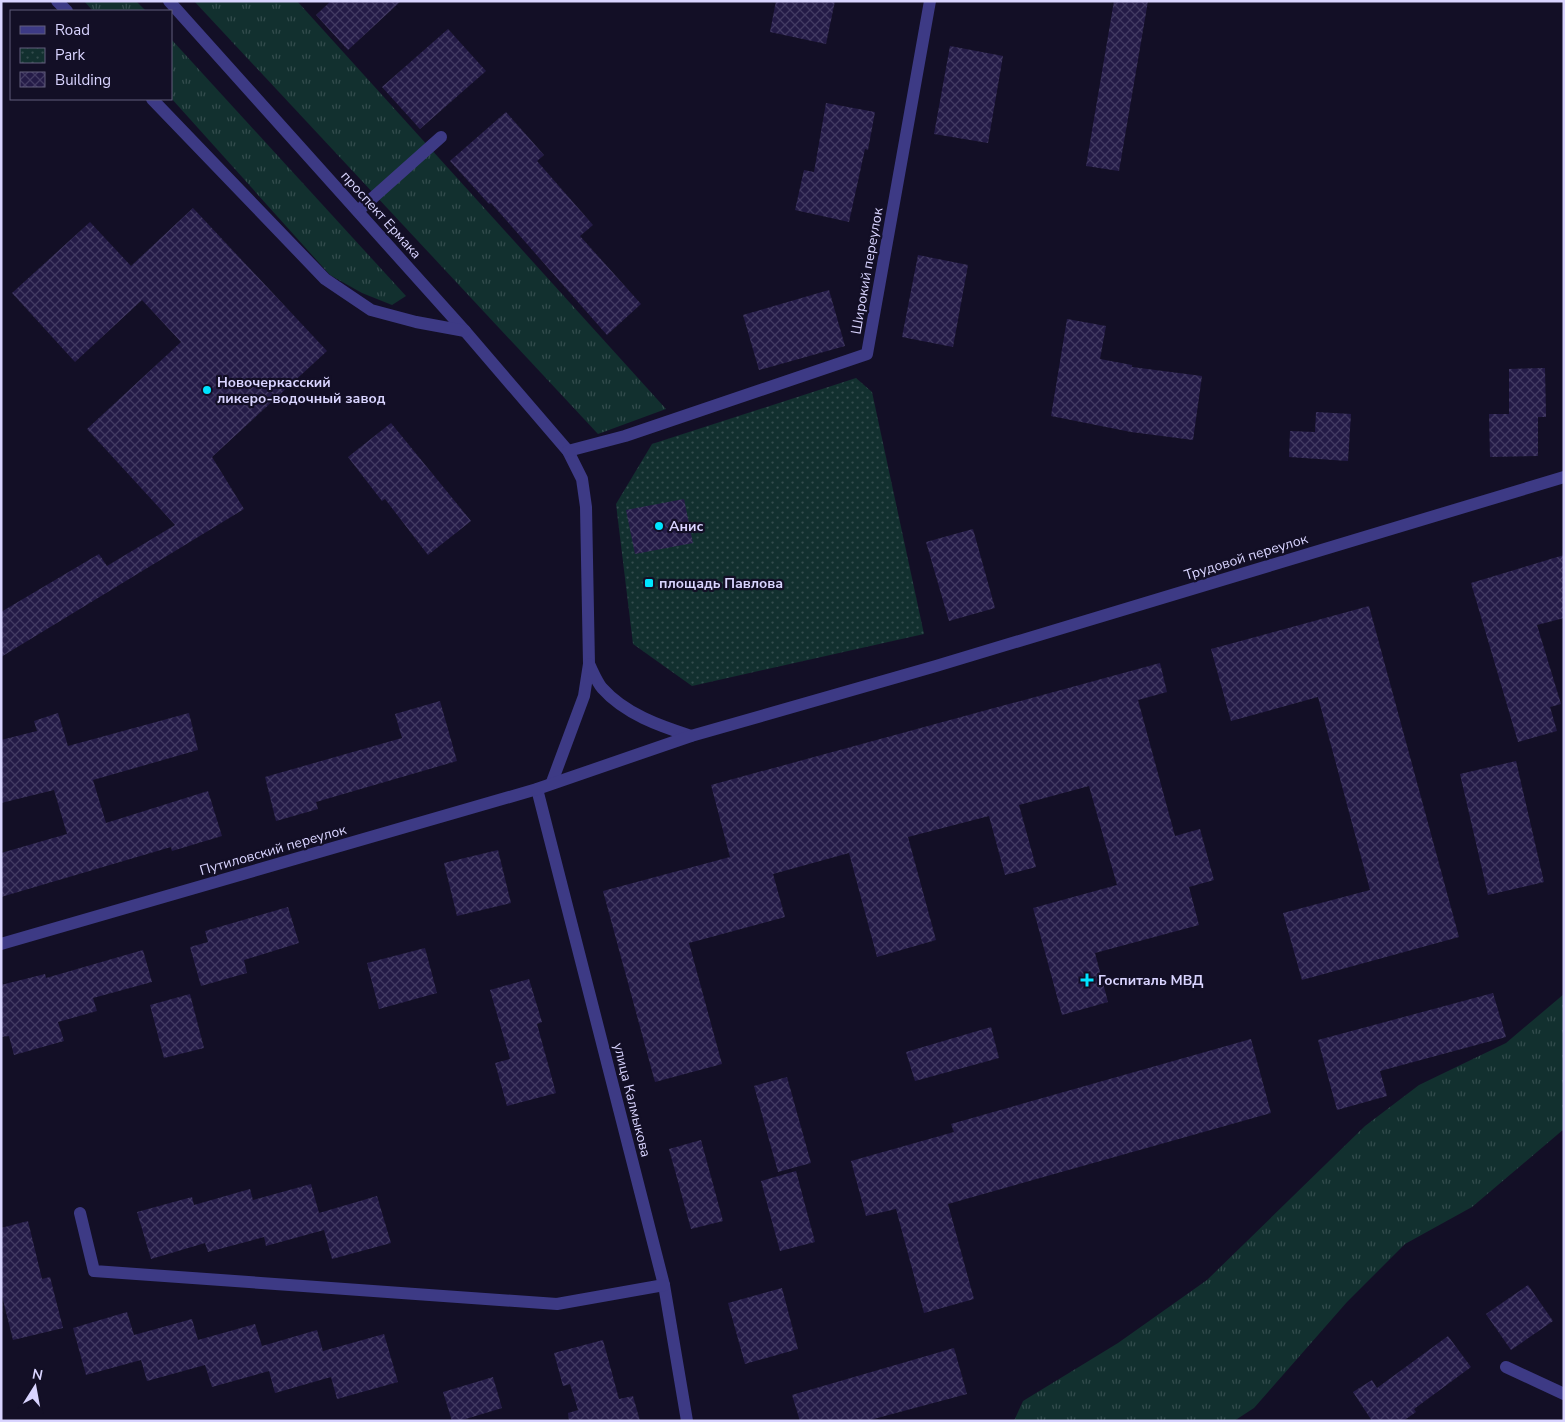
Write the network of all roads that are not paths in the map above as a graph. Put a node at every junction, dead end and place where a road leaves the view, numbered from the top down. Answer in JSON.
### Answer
{"nodes":[{"id":1,"x":57,"y":1,"type":"edge"},
{"id":2,"x":169,"y":1,"type":"edge"},
{"id":3,"x":930,"y":1,"type":"edge"},
{"id":4,"x":66,"y":10,"type":"edge"},
{"id":5,"x":153,"y":100,"type":"edge"},
{"id":6,"x":441,"y":137,"type":"dead end"},
{"id":7,"x":358,"y":211,"type":"junction"},
{"id":8,"x":465,"y":331,"type":"junction"},
{"id":9,"x":568,"y":451,"type":"junction"},
{"id":10,"x":1564,"y":477,"type":"edge"},
{"id":11,"x":589,"y":664,"type":"junction"},
{"id":12,"x":691,"y":736,"type":"junction"},
{"id":13,"x":552,"y":782,"type":"junction"},
{"id":14,"x":537,"y":788,"type":"junction"},
{"id":15,"x":1,"y":944,"type":"edge"},
{"id":16,"x":80,"y":1213,"type":"dead end"},
{"id":17,"x":664,"y":1285,"type":"junction"},
{"id":18,"x":1506,"y":1367,"type":"dead end"},
{"id":19,"x":1564,"y":1394,"type":"edge"},
{"id":20,"x":687,"y":1421,"type":"edge"}],
"edges":[{"from":1,"to":4,"type":"street"},
{"from":2,"to":7,"type":"street","name":"проспект Ермака"},
{"from":3,"to":9,"type":"street","name":"Широкий переулок"},
{"from":5,"to":8,"type":"street"},
{"from":6,"to":7,"type":"street"},
{"from":7,"to":8,"type":"street","name":"проспект Ермака"},
{"from":8,"to":9,"type":"street","name":"проспект Ермака"},
{"from":9,"to":11,"type":"street"},
{"from":10,"to":12,"type":"street","name":"Трудовой переулок"},
{"from":11,"to":12,"type":"street"},
{"from":11,"to":13,"type":"street"},
{"from":12,"to":13,"type":"street"},
{"from":13,"to":14,"type":"street","name":"Путиловский переулок"},
{"from":14,"to":15,"type":"street","name":"Путиловский переулок"},
{"from":14,"to":17,"type":"street","name":"улица Калмыкова"},
{"from":16,"to":17,"type":"street"},
{"from":17,"to":20,"type":"street","name":"улица Калмыкова"},
{"from":18,"to":19,"type":"street"}]}
